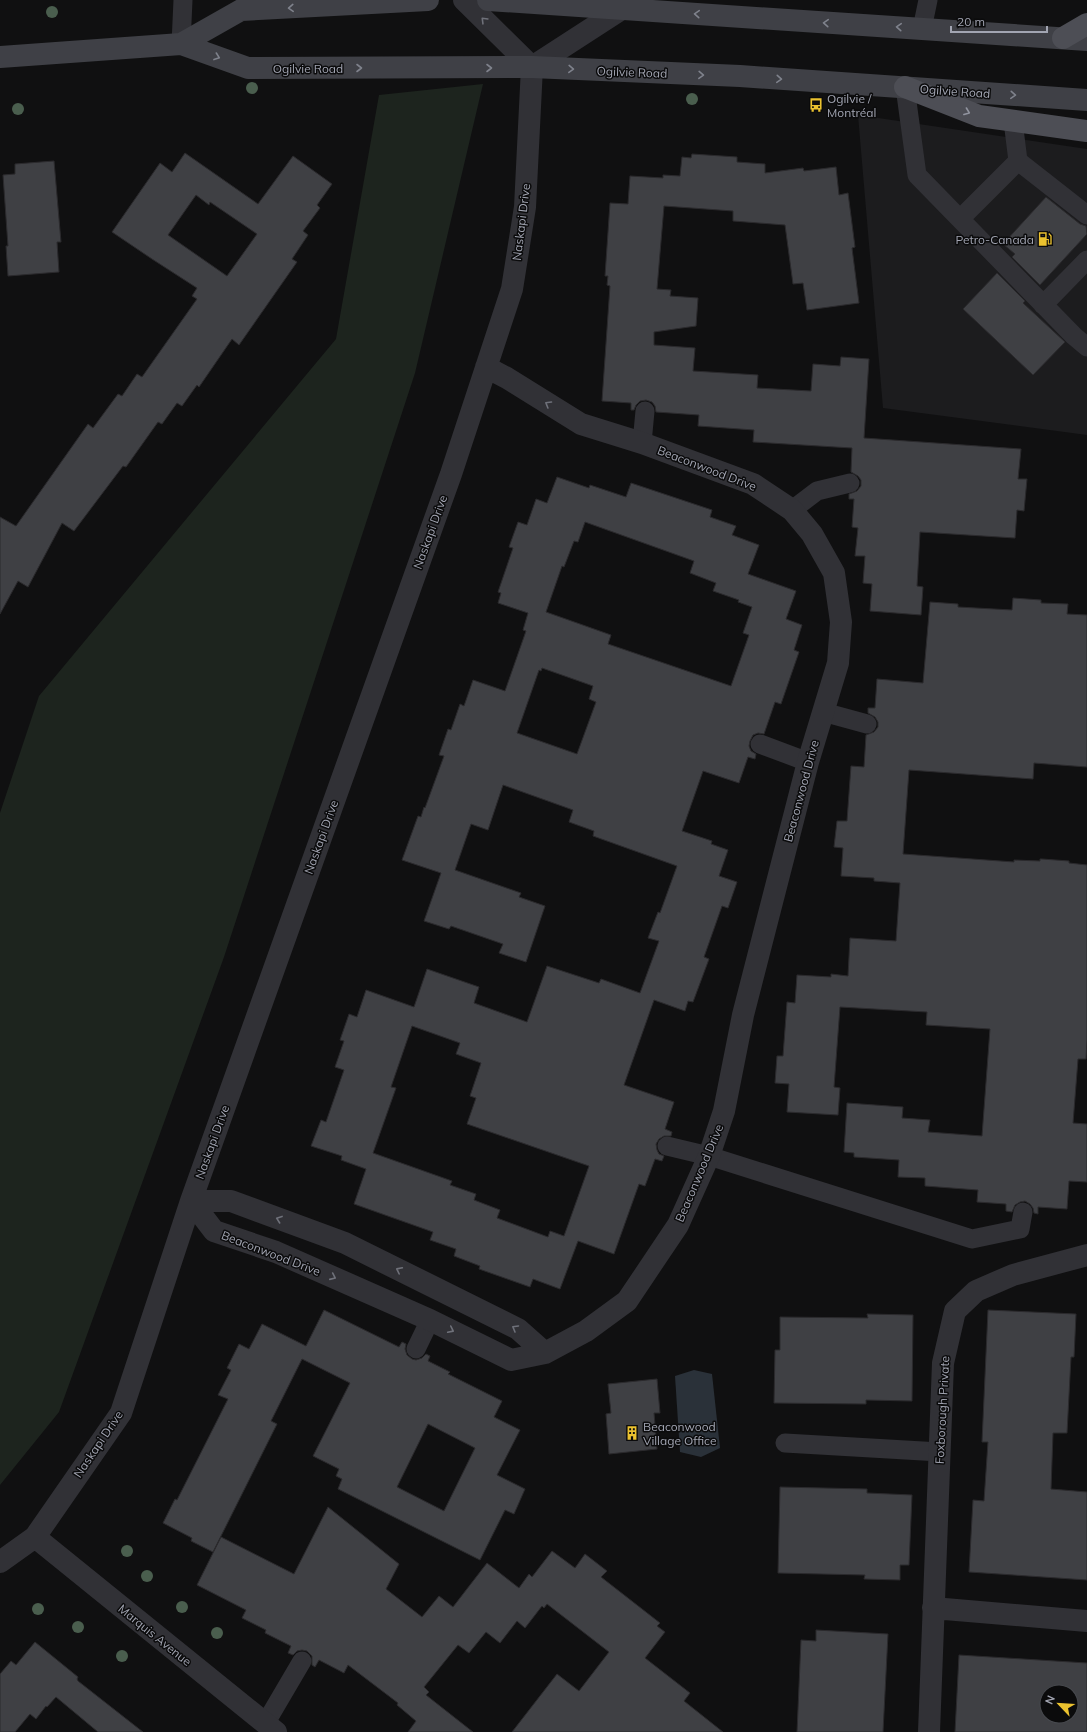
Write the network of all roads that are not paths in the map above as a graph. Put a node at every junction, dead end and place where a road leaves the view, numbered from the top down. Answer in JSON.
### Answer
{"nodes":[{"id":1,"x":183,"y":0,"type":"edge"},
{"id":2,"x":428,"y":0,"type":"edge"},
{"id":3,"x":464,"y":0,"type":"edge"},
{"id":4,"x":488,"y":0,"type":"edge"},
{"id":5,"x":928,"y":0,"type":"edge"},
{"id":6,"x":620,"y":10,"type":"junction"},
{"id":7,"x":1087,"y":24,"type":"edge"},
{"id":8,"x":922,"y":29,"type":"junction"},
{"id":9,"x":1063,"y":38,"type":"junction"},
{"id":10,"x":1087,"y":40,"type":"edge"},
{"id":11,"x":180,"y":44,"type":"junction"},
{"id":12,"x":0,"y":57,"type":"edge"},
{"id":13,"x":532,"y":67,"type":"junction"},
{"id":14,"x":905,"y":87,"type":"junction"},
{"id":15,"x":1087,"y":100,"type":"edge"},
{"id":16,"x":1013,"y":121,"type":"junction"},
{"id":17,"x":1087,"y":131,"type":"edge"},
{"id":18,"x":1018,"y":161,"type":"junction"},
{"id":19,"x":1087,"y":215,"type":"edge"},
{"id":20,"x":960,"y":219,"type":"junction"},
{"id":21,"x":1087,"y":260,"type":"edge"},
{"id":22,"x":1043,"y":305,"type":"junction"},
{"id":23,"x":1087,"y":347,"type":"edge"},
{"id":24,"x":486,"y":367,"type":"junction"},
{"id":25,"x":645,"y":411,"type":"dead end"},
{"id":26,"x":642,"y":443,"type":"junction"},
{"id":27,"x":850,"y":483,"type":"dead end"},
{"id":28,"x":792,"y":510,"type":"junction"},
{"id":29,"x":823,"y":712,"type":"junction"},
{"id":30,"x":867,"y":724,"type":"dead end"},
{"id":31,"x":760,"y":744,"type":"dead end"},
{"id":32,"x":808,"y":762,"type":"junction"},
{"id":33,"x":667,"y":1146,"type":"dead end"},
{"id":34,"x":709,"y":1156,"type":"junction"},
{"id":35,"x":191,"y":1201,"type":"junction"},
{"id":36,"x":1023,"y":1212,"type":"dead end"},
{"id":37,"x":1087,"y":1255,"type":"edge"},
{"id":38,"x":430,"y":1320,"type":"junction"},
{"id":39,"x":416,"y":1349,"type":"dead end"},
{"id":40,"x":545,"y":1353,"type":"junction"},
{"id":41,"x":785,"y":1443,"type":"dead end"},
{"id":42,"x":940,"y":1452,"type":"junction"},
{"id":43,"x":35,"y":1537,"type":"junction"},
{"id":44,"x":0,"y":1562,"type":"edge"},
{"id":45,"x":933,"y":1608,"type":"junction"},
{"id":46,"x":1087,"y":1621,"type":"edge"},
{"id":47,"x":302,"y":1661,"type":"dead end"},
{"id":48,"x":271,"y":1728,"type":"edge"},
{"id":49,"x":929,"y":1732,"type":"edge"}],
"edges":[{"from":1,"to":11,"type":"lane"},
{"from":2,"to":11,"type":"street","name":"Ogilvie Road","one_way":true},
{"from":13,"to":3,"type":"street","one_way":true},
{"from":4,"to":6,"type":"street"},
{"from":5,"to":8,"type":"lane"},
{"from":8,"to":6,"type":"street","one_way":true},
{"from":6,"to":13,"type":"street"},
{"from":7,"to":9,"type":"main road"},
{"from":8,"to":9,"type":"street"},
{"from":9,"to":10,"type":"street"},
{"from":11,"to":12,"type":"street","name":"Ogilvie Road"},
{"from":11,"to":13,"type":"street","name":"Ogilvie Road","one_way":true},
{"from":13,"to":14,"type":"street","name":"Ogilvie Road","one_way":true},
{"from":13,"to":24,"type":"street","name":"Naskapi Drive"},
{"from":14,"to":15,"type":"street","name":"Ogilvie Road","one_way":true},
{"from":14,"to":16,"type":"main road","one_way":true},
{"from":14,"to":20,"type":"lane"},
{"from":16,"to":17,"type":"main road"},
{"from":16,"to":18,"type":"lane"},
{"from":18,"to":19,"type":"lane"},
{"from":18,"to":20,"type":"lane"},
{"from":20,"to":22,"type":"lane"},
{"from":21,"to":22,"type":"lane"},
{"from":22,"to":23,"type":"lane"},
{"from":26,"to":24,"type":"street","name":"Beaconwood Drive","one_way":true},
{"from":24,"to":35,"type":"street","name":"Naskapi Drive"},
{"from":25,"to":26,"type":"lane"},
{"from":26,"to":28,"type":"street","name":"Beaconwood Drive"},
{"from":27,"to":28,"type":"lane"},
{"from":28,"to":29,"type":"street","name":"Beaconwood Drive"},
{"from":29,"to":30,"type":"lane"},
{"from":29,"to":32,"type":"street","name":"Beaconwood Drive"},
{"from":31,"to":32,"type":"lane"},
{"from":32,"to":34,"type":"street","name":"Beaconwood Drive"},
{"from":33,"to":34,"type":"lane"},
{"from":34,"to":36,"type":"lane"},
{"from":34,"to":40,"type":"street","name":"Beaconwood Drive"},
{"from":35,"to":38,"type":"street","name":"Beaconwood Drive","one_way":true},
{"from":40,"to":35,"type":"street","one_way":true},
{"from":35,"to":43,"type":"street","name":"Naskapi Drive"},
{"from":37,"to":42,"type":"street","name":"Foxborough Private"},
{"from":38,"to":39,"type":"lane"},
{"from":38,"to":40,"type":"street","name":"Beaconwood Drive","one_way":true},
{"from":41,"to":42,"type":"lane"},
{"from":42,"to":45,"type":"street","name":"Foxborough Private"},
{"from":43,"to":44,"type":"street","name":"Naskapi Drive"},
{"from":43,"to":48,"type":"street","name":"Marquis Avenue"},
{"from":45,"to":46,"type":"street"},
{"from":45,"to":49,"type":"street","name":"Foxborough Private"},
{"from":47,"to":48,"type":"lane"}]}
